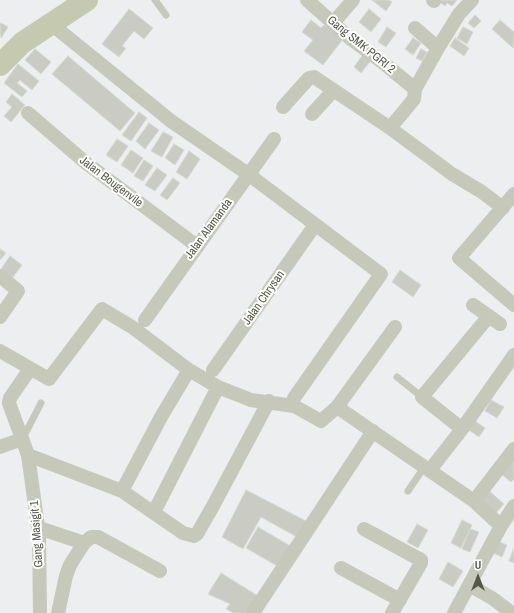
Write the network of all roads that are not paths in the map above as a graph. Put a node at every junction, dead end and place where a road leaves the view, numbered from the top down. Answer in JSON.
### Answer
{"nodes":[{"id":1,"x":88,"y":0,"type":"edge"},
{"id":2,"x":155,"y":0,"type":"edge"},
{"id":3,"x":307,"y":0,"type":"edge"},
{"id":4,"x":353,"y":0,"type":"edge"},
{"id":5,"x":472,"y":0,"type":"edge"},
{"id":6,"x":166,"y":15,"type":"dead end"},
{"id":7,"x":50,"y":23,"type":"junction"},
{"id":8,"x":334,"y":23,"type":"junction"},
{"id":9,"x":415,"y":28,"type":"dead end"},
{"id":10,"x":438,"y":48,"type":"junction"},
{"id":11,"x":1,"y":63,"type":"edge"},
{"id":12,"x":415,"y":89,"type":"junction"},
{"id":13,"x":333,"y":91,"type":"junction"},
{"id":14,"x":283,"y":107,"type":"dead end"},
{"id":15,"x":28,"y":114,"type":"dead end"},
{"id":16,"x":312,"y":114,"type":"dead end"},
{"id":17,"x":390,"y":128,"type":"junction"},
{"id":18,"x":274,"y":139,"type":"dead end"},
{"id":19,"x":248,"y":174,"type":"junction"},
{"id":20,"x":514,"y":194,"type":"edge"},
{"id":21,"x":503,"y":208,"type":"junction"},
{"id":22,"x":315,"y":225,"type":"junction"},
{"id":23,"x":197,"y":246,"type":"junction"},
{"id":24,"x":0,"y":276,"type":"edge"},
{"id":25,"x":473,"y":305,"type":"dead end"},
{"id":26,"x":514,"y":305,"type":"edge"},
{"id":27,"x":0,"y":316,"type":"edge"},
{"id":28,"x":489,"y":316,"type":"junction"},
{"id":29,"x":145,"y":320,"type":"dead end"},
{"id":30,"x":500,"y":324,"type":"dead end"},
{"id":31,"x":395,"y":327,"type":"dead end"},
{"id":32,"x":0,"y":351,"type":"edge"},
{"id":33,"x":514,"y":355,"type":"edge"},
{"id":34,"x":30,"y":369,"type":"junction"},
{"id":35,"x":189,"y":370,"type":"junction"},
{"id":36,"x":213,"y":370,"type":"dead end"},
{"id":37,"x":397,"y":377,"type":"dead end"},
{"id":38,"x":218,"y":387,"type":"junction"},
{"id":39,"x":422,"y":397,"type":"junction"},
{"id":40,"x":294,"y":398,"type":"dead end"},
{"id":41,"x":269,"y":401,"type":"junction"},
{"id":42,"x":41,"y":403,"type":"dead end"},
{"id":43,"x":337,"y":407,"type":"junction"},
{"id":44,"x":462,"y":430,"type":"junction"},
{"id":45,"x":373,"y":431,"type":"junction"},
{"id":46,"x":22,"y":440,"type":"junction"},
{"id":47,"x":0,"y":447,"type":"edge"},
{"id":48,"x":514,"y":450,"type":"edge"},
{"id":49,"x":28,"y":455,"type":"junction"},
{"id":50,"x":428,"y":468,"type":"junction"},
{"id":51,"x":122,"y":490,"type":"junction"},
{"id":52,"x":408,"y":491,"type":"dead end"},
{"id":53,"x":474,"y":501,"type":"junction"},
{"id":54,"x":514,"y":506,"type":"edge"},
{"id":55,"x":154,"y":512,"type":"junction"},
{"id":56,"x":507,"y":523,"type":"edge"},
{"id":57,"x":38,"y":528,"type":"junction"},
{"id":58,"x":364,"y":529,"type":"dead end"},
{"id":59,"x":84,"y":543,"type":"junction"},
{"id":60,"x":341,"y":568,"type":"dead end"},
{"id":61,"x":160,"y":571,"type":"dead end"},
{"id":62,"x":469,"y":585,"type":"junction"},
{"id":63,"x":400,"y":600,"type":"junction"},
{"id":64,"x":40,"y":613,"type":"edge"},
{"id":65,"x":58,"y":613,"type":"edge"},
{"id":66,"x":253,"y":613,"type":"edge"},
{"id":67,"x":392,"y":613,"type":"edge"},
{"id":68,"x":454,"y":613,"type":"edge"},
{"id":69,"x":512,"y":613,"type":"edge"}],
"edges":[{"from":1,"to":7,"type":"main road"},
{"from":2,"to":6,"type":"lane"},
{"from":3,"to":8,"type":"street","name":"Gang SMK PGRI 2"},
{"from":4,"to":8,"type":"street"},
{"from":5,"to":10,"type":"street"},
{"from":7,"to":11,"type":"main road"},
{"from":7,"to":19,"type":"street"},
{"from":8,"to":12,"type":"street","name":"Gang SMK PGRI 2"},
{"from":9,"to":10,"type":"street"},
{"from":10,"to":12,"type":"street"},
{"from":12,"to":17,"type":"street"},
{"from":13,"to":14,"type":"street"},
{"from":13,"to":16,"type":"street"},
{"from":13,"to":17,"type":"street"},
{"from":15,"to":23,"type":"street","name":"Jalan Bougenvile"},
{"from":17,"to":21,"type":"street"},
{"from":18,"to":19,"type":"street","name":"Jalan Alamanda"},
{"from":19,"to":22,"type":"street"},
{"from":19,"to":23,"type":"street","name":"Jalan Alamanda"},
{"from":20,"to":21,"type":"street"},
{"from":21,"to":26,"type":"street"},
{"from":22,"to":36,"type":"street","name":"Jalan Chrysan"},
{"from":22,"to":40,"type":"street"},
{"from":23,"to":29,"type":"street","name":"Jalan Alamanda"},
{"from":24,"to":27,"type":"street"},
{"from":25,"to":28,"type":"street"},
{"from":28,"to":30,"type":"street"},
{"from":28,"to":39,"type":"street"},
{"from":31,"to":43,"type":"street"},
{"from":32,"to":34,"type":"street"},
{"from":33,"to":44,"type":"street"},
{"from":34,"to":35,"type":"street"},
{"from":34,"to":46,"type":"street","name":"Gang Masigit 1"},
{"from":35,"to":38,"type":"street"},
{"from":35,"to":51,"type":"street"},
{"from":37,"to":39,"type":"lane"},
{"from":38,"to":41,"type":"street"},
{"from":38,"to":55,"type":"street"},
{"from":39,"to":44,"type":"street"},
{"from":41,"to":43,"type":"street"},
{"from":41,"to":55,"type":"street"},
{"from":42,"to":46,"type":"lane"},
{"from":43,"to":45,"type":"street"},
{"from":44,"to":50,"type":"street"},
{"from":45,"to":50,"type":"street"},
{"from":45,"to":66,"type":"street"},
{"from":46,"to":47,"type":"street"},
{"from":46,"to":49,"type":"street","name":"Gang Masigit 1"},
{"from":48,"to":53,"type":"street"},
{"from":49,"to":51,"type":"street"},
{"from":49,"to":57,"type":"street","name":"Gang Masigit 1"},
{"from":50,"to":52,"type":"lane"},
{"from":50,"to":53,"type":"street"},
{"from":51,"to":55,"type":"street"},
{"from":53,"to":56,"type":"street"},
{"from":54,"to":56,"type":"street"},
{"from":56,"to":62,"type":"street"},
{"from":57,"to":59,"type":"street"},
{"from":57,"to":64,"type":"street","name":"Gang Masigit 1"},
{"from":58,"to":63,"type":"street"},
{"from":59,"to":61,"type":"street"},
{"from":59,"to":65,"type":"street"},
{"from":60,"to":63,"type":"street"},
{"from":62,"to":68,"type":"street"},
{"from":62,"to":69,"type":"street"},
{"from":63,"to":67,"type":"street"}]}
